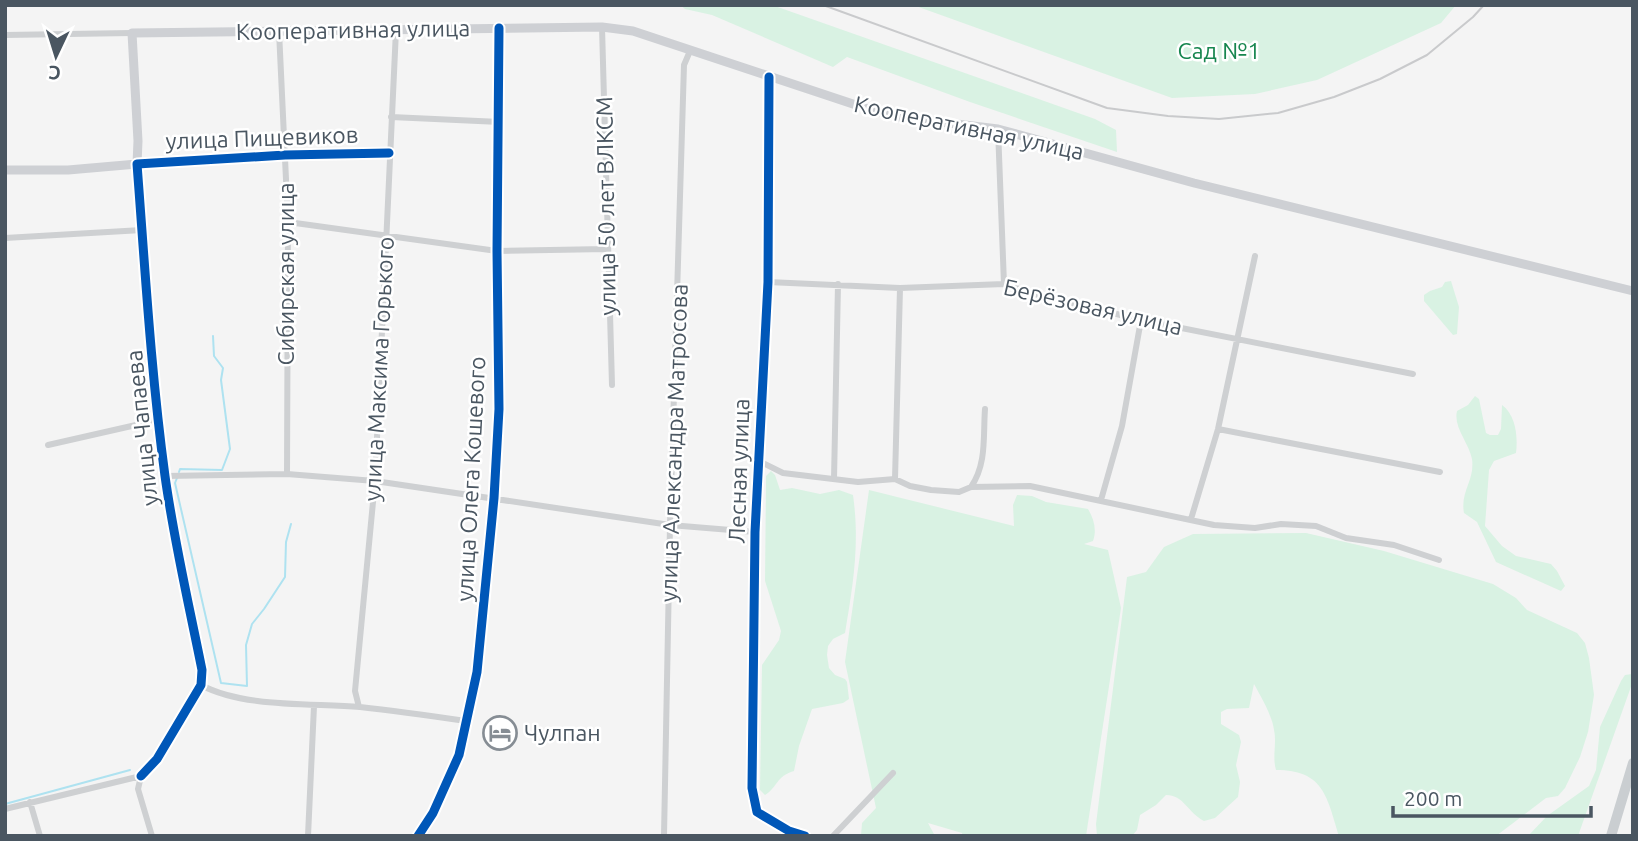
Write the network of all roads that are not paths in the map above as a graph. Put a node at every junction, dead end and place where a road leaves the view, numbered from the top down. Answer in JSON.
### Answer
{"nodes":[{"id":1,"x":602,"y":27,"type":"junction"},
{"id":2,"x":499,"y":28,"type":"junction"},
{"id":3,"x":396,"y":30,"type":"junction"},
{"id":4,"x":279,"y":31,"type":"junction"},
{"id":5,"x":132,"y":33,"type":"junction"},
{"id":6,"x":5,"y":35,"type":"edge"},
{"id":7,"x":690,"y":51,"type":"junction"},
{"id":8,"x":769,"y":77,"type":"junction"},
{"id":9,"x":391,"y":117,"type":"junction"},
{"id":10,"x":499,"y":122,"type":"junction"},
{"id":11,"x":998,"y":129,"type":"junction"},
{"id":12,"x":389,"y":153,"type":"junction"},
{"id":13,"x":285,"y":155,"type":"junction"},
{"id":14,"x":137,"y":164,"type":"junction"},
{"id":15,"x":5,"y":170,"type":"edge"},
{"id":16,"x":288,"y":222,"type":"junction"},
{"id":17,"x":142,"y":230,"type":"junction"},
{"id":18,"x":386,"y":236,"type":"junction"},
{"id":19,"x":5,"y":239,"type":"edge"},
{"id":20,"x":606,"y":249,"type":"junction"},
{"id":21,"x":497,"y":251,"type":"junction"},
{"id":22,"x":1255,"y":256,"type":"dead end"},
{"id":23,"x":768,"y":282,"type":"junction"},
{"id":24,"x":838,"y":284,"type":"junction"},
{"id":25,"x":1004,"y":284,"type":"junction"},
{"id":26,"x":900,"y":288,"type":"junction"},
{"id":27,"x":1633,"y":290,"type":"edge"},
{"id":28,"x":1141,"y":320,"type":"junction"},
{"id":29,"x":1238,"y":339,"type":"junction"},
{"id":30,"x":1413,"y":374,"type":"dead end"},
{"id":31,"x":612,"y":385,"type":"dead end"},
{"id":32,"x":985,"y":409,"type":"dead end"},
{"id":33,"x":158,"y":420,"type":"junction"},
{"id":34,"x":1218,"y":429,"type":"junction"},
{"id":35,"x":48,"y":445,"type":"dead end"},
{"id":36,"x":757,"y":460,"type":"junction"},
{"id":37,"x":1440,"y":472,"type":"dead end"},
{"id":38,"x":287,"y":474,"type":"junction"},
{"id":39,"x":165,"y":477,"type":"junction"},
{"id":40,"x":834,"y":479,"type":"junction"},
{"id":41,"x":895,"y":479,"type":"junction"},
{"id":42,"x":374,"y":481,"type":"junction"},
{"id":43,"x":971,"y":487,"type":"junction"},
{"id":44,"x":494,"y":498,"type":"junction"},
{"id":45,"x":1101,"y":500,"type":"junction"},
{"id":46,"x":1191,"y":519,"type":"junction"},
{"id":47,"x":670,"y":525,"type":"junction"},
{"id":48,"x":755,"y":532,"type":"junction"},
{"id":49,"x":1439,"y":560,"type":"dead end"},
{"id":50,"x":201,"y":685,"type":"junction"},
{"id":51,"x":314,"y":706,"type":"junction"},
{"id":52,"x":359,"y":707,"type":"junction"},
{"id":53,"x":466,"y":721,"type":"junction"},
{"id":54,"x":1633,"y":763,"type":"edge"},
{"id":55,"x":893,"y":774,"type":"dead end"},
{"id":56,"x":141,"y":776,"type":"junction"},
{"id":57,"x":30,"y":802,"type":"junction"},
{"id":58,"x":5,"y":809,"type":"edge"},
{"id":59,"x":40,"y":836,"type":"edge"},
{"id":60,"x":152,"y":836,"type":"edge"},
{"id":61,"x":309,"y":836,"type":"edge"},
{"id":62,"x":418,"y":836,"type":"edge"},
{"id":63,"x":664,"y":836,"type":"edge"},
{"id":64,"x":805,"y":836,"type":"edge"},
{"id":65,"x":833,"y":836,"type":"edge"},
{"id":66,"x":1611,"y":836,"type":"edge"}],
"edges":[{"from":1,"to":2,"type":"main road","name":"Кооперативная улица"},
{"from":1,"to":7,"type":"main road","name":"Кооперативная улица"},
{"from":1,"to":20,"type":"street","name":"улица 50 лет ВЛКСМ"},
{"from":2,"to":3,"type":"main road","name":"Кооперативная улица"},
{"from":2,"to":10,"type":"street","name":"улица Олега Кошевого"},
{"from":3,"to":4,"type":"main road","name":"Кооперативная улица"},
{"from":3,"to":9,"type":"street","name":"улица Максима Горького"},
{"from":4,"to":5,"type":"main road","name":"Кооперативная улица"},
{"from":4,"to":13,"type":"street","name":"Сибирская улица"},
{"from":5,"to":6,"type":"street","name":"Кооперативная улица"},
{"from":5,"to":14,"type":"main road","name":"улица Чапаева"},
{"from":7,"to":8,"type":"main road","name":"Кооперативная улица"},
{"from":7,"to":47,"type":"street","name":"улица Александра Матросова"},
{"from":8,"to":11,"type":"main road","name":"Кооперативная улица"},
{"from":8,"to":23,"type":"street","name":"Лесная улица"},
{"from":9,"to":10,"type":"street"},
{"from":9,"to":12,"type":"street","name":"улица Максима Горького"},
{"from":10,"to":21,"type":"street","name":"улица Олега Кошевого"},
{"from":11,"to":25,"type":"street"},
{"from":11,"to":27,"type":"main road","name":"Кооперативная улица"},
{"from":12,"to":13,"type":"street","name":"улица Пищевиков"},
{"from":12,"to":18,"type":"street","name":"улица Максима Горького"},
{"from":13,"to":14,"type":"street","name":"улица Пищевиков"},
{"from":13,"to":16,"type":"street","name":"Сибирская улица"},
{"from":14,"to":15,"type":"main road","name":"улица Пищевиков"},
{"from":14,"to":17,"type":"street","name":"улица Чапаева"},
{"from":16,"to":18,"type":"street"},
{"from":16,"to":38,"type":"street","name":"Сибирская улица"},
{"from":17,"to":19,"type":"street"},
{"from":17,"to":33,"type":"street","name":"улица Чапаева"},
{"from":18,"to":21,"type":"street"},
{"from":18,"to":42,"type":"street","name":"улица Максима Горького"},
{"from":20,"to":21,"type":"street"},
{"from":20,"to":31,"type":"street","name":"улица 50 лет ВЛКСМ"},
{"from":21,"to":44,"type":"street","name":"улица Олега Кошевого"},
{"from":22,"to":29,"type":"street"},
{"from":23,"to":24,"type":"street","name":"Берёзовая улица"},
{"from":23,"to":36,"type":"street","name":"Лесная улица"},
{"from":24,"to":26,"type":"street","name":"Берёзовая улица"},
{"from":24,"to":40,"type":"street"},
{"from":25,"to":26,"type":"street","name":"Берёзовая улица"},
{"from":25,"to":28,"type":"street","name":"Берёзовая улица"},
{"from":26,"to":41,"type":"street"},
{"from":28,"to":29,"type":"street","name":"Берёзовая улица"},
{"from":28,"to":45,"type":"street"},
{"from":29,"to":30,"type":"street","name":"Берёзовая улица"},
{"from":29,"to":34,"type":"street"},
{"from":32,"to":43,"type":"street"},
{"from":33,"to":35,"type":"street"},
{"from":33,"to":39,"type":"street","name":"улица Чапаева"},
{"from":34,"to":37,"type":"street"},
{"from":34,"to":46,"type":"street"},
{"from":36,"to":40,"type":"street"},
{"from":36,"to":48,"type":"street","name":"Лесная улица"},
{"from":38,"to":39,"type":"street"},
{"from":38,"to":42,"type":"street"},
{"from":39,"to":50,"type":"street","name":"улица Чапаева"},
{"from":40,"to":41,"type":"street"},
{"from":41,"to":43,"type":"street"},
{"from":42,"to":44,"type":"street"},
{"from":42,"to":52,"type":"street","name":"улица Максима Горького"},
{"from":43,"to":45,"type":"street"},
{"from":44,"to":47,"type":"street"},
{"from":44,"to":53,"type":"street","name":"улица Олега Кошевого"},
{"from":45,"to":46,"type":"street"},
{"from":46,"to":49,"type":"street"},
{"from":47,"to":48,"type":"street"},
{"from":47,"to":63,"type":"street","name":"улица Александра Матросова"},
{"from":48,"to":64,"type":"street","name":"Лесная улица"},
{"from":50,"to":51,"type":"street"},
{"from":50,"to":56,"type":"street"},
{"from":51,"to":52,"type":"street"},
{"from":51,"to":61,"type":"street"},
{"from":52,"to":53,"type":"street"},
{"from":53,"to":62,"type":"street","name":"улица Олега Кошевого"},
{"from":54,"to":66,"type":"main road"},
{"from":55,"to":65,"type":"street"},
{"from":56,"to":57,"type":"street"},
{"from":56,"to":60,"type":"street"},
{"from":57,"to":58,"type":"street"},
{"from":57,"to":59,"type":"street"}]}
